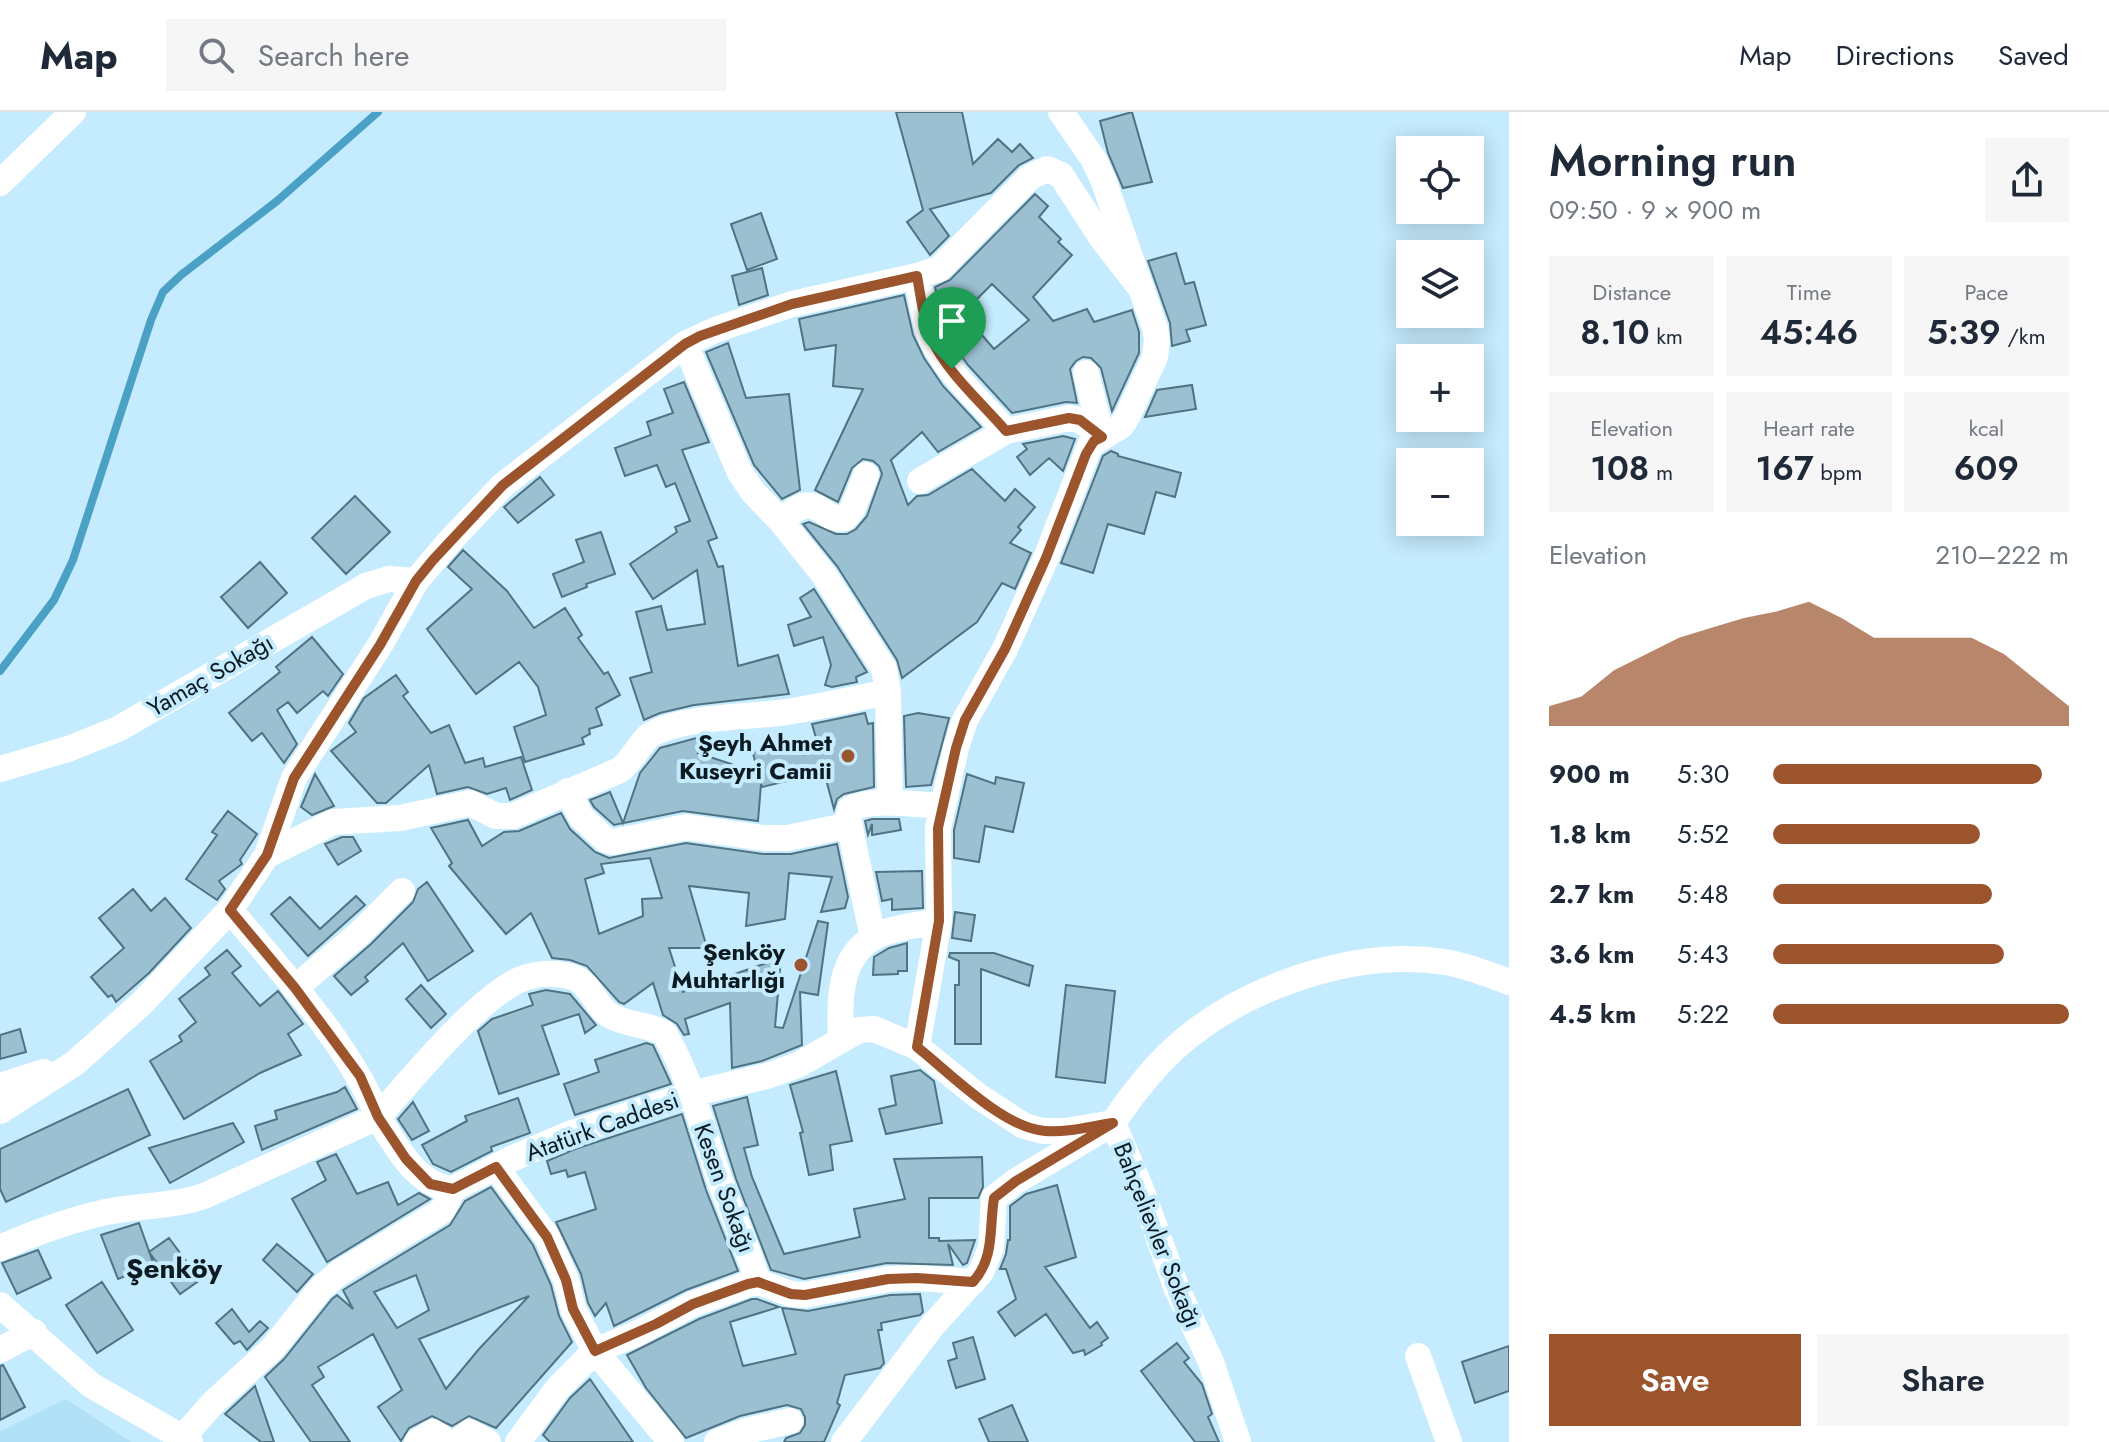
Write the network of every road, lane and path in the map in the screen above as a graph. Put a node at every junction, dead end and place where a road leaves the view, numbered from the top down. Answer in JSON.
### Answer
{"nodes":[{"id":1,"x":73,"y":112,"type":"edge"},
{"id":2,"x":1061,"y":112,"type":"edge"},
{"id":3,"x":0,"y":183,"type":"edge"},
{"id":4,"x":917,"y":276,"type":"junction"},
{"id":5,"x":1142,"y":290,"type":"junction"},
{"id":6,"x":685,"y":344,"type":"junction"},
{"id":7,"x":1086,"y":373,"type":"dead end"},
{"id":8,"x":1006,"y":431,"type":"junction"},
{"id":9,"x":1102,"y":437,"type":"junction"},
{"id":10,"x":866,"y":475,"type":"dead end"},
{"id":11,"x":920,"y":481,"type":"dead end"},
{"id":12,"x":780,"y":520,"type":"junction"},
{"id":13,"x":416,"y":581,"type":"junction"},
{"id":14,"x":888,"y":692,"type":"junction"},
{"id":15,"x":0,"y":769,"type":"edge"},
{"id":16,"x":568,"y":791,"type":"junction"},
{"id":17,"x":890,"y":803,"type":"junction"},
{"id":18,"x":942,"y":806,"type":"junction"},
{"id":19,"x":850,"y":825,"type":"junction"},
{"id":20,"x":267,"y":855,"type":"junction"},
{"id":21,"x":402,"y":891,"type":"dead end"},
{"id":22,"x":230,"y":910,"type":"junction"},
{"id":23,"x":939,"y":921,"type":"junction"},
{"id":24,"x":873,"y":938,"type":"junction"},
{"id":25,"x":1509,"y":982,"type":"edge"},
{"id":26,"x":295,"y":988,"type":"junction"},
{"id":27,"x":841,"y":1039,"type":"junction"},
{"id":28,"x":917,"y":1047,"type":"junction"},
{"id":29,"x":75,"y":1063,"type":"junction"},
{"id":30,"x":0,"y":1086,"type":"edge"},
{"id":31,"x":691,"y":1094,"type":"junction"},
{"id":32,"x":0,"y":1111,"type":"edge"},
{"id":33,"x":378,"y":1117,"type":"junction"},
{"id":34,"x":1113,"y":1123,"type":"junction"},
{"id":35,"x":496,"y":1167,"type":"junction"},
{"id":36,"x":453,"y":1189,"type":"junction"},
{"id":37,"x":0,"y":1248,"type":"edge"},
{"id":38,"x":758,"y":1282,"type":"junction"},
{"id":39,"x":973,"y":1282,"type":"junction"},
{"id":40,"x":0,"y":1305,"type":"edge"},
{"id":41,"x":34,"y":1332,"type":"junction"},
{"id":42,"x":0,"y":1350,"type":"edge"},
{"id":43,"x":595,"y":1351,"type":"junction"},
{"id":44,"x":1418,"y":1356,"type":"dead end"},
{"id":45,"x":790,"y":1421,"type":"dead end"},
{"id":46,"x":186,"y":1440,"type":"edge"},
{"id":47,"x":417,"y":1442,"type":"edge"},
{"id":48,"x":448,"y":1442,"type":"edge"},
{"id":49,"x":458,"y":1442,"type":"edge"},
{"id":50,"x":488,"y":1442,"type":"edge"},
{"id":51,"x":518,"y":1442,"type":"edge"},
{"id":52,"x":671,"y":1442,"type":"edge"},
{"id":53,"x":717,"y":1442,"type":"edge"},
{"id":54,"x":844,"y":1442,"type":"edge"},
{"id":55,"x":1238,"y":1442,"type":"edge"},
{"id":56,"x":1449,"y":1442,"type":"edge"}],
"edges":[{"from":1,"to":3,"type":"street"},
{"from":2,"to":5,"type":"street"},
{"from":4,"to":5,"type":"street"},
{"from":4,"to":6,"type":"street"},
{"from":4,"to":8,"type":"street"},
{"from":5,"to":9,"type":"street"},
{"from":6,"to":12,"type":"street"},
{"from":6,"to":13,"type":"street"},
{"from":7,"to":9,"type":"street"},
{"from":8,"to":9,"type":"street"},
{"from":8,"to":11,"type":"street"},
{"from":9,"to":18,"type":"street"},
{"from":10,"to":12,"type":"street"},
{"from":12,"to":14,"type":"street"},
{"from":13,"to":15,"type":"street","name":"Yamaç Sokağı"},
{"from":13,"to":20,"type":"street"},
{"from":14,"to":16,"type":"street"},
{"from":14,"to":17,"type":"street"},
{"from":16,"to":19,"type":"street"},
{"from":16,"to":20,"type":"street"},
{"from":17,"to":18,"type":"street"},
{"from":17,"to":19,"type":"street"},
{"from":18,"to":23,"type":"street"},
{"from":19,"to":24,"type":"street"},
{"from":20,"to":22,"type":"street"},
{"from":21,"to":26,"type":"street"},
{"from":22,"to":26,"type":"street"},
{"from":22,"to":29,"type":"street"},
{"from":23,"to":24,"type":"street"},
{"from":23,"to":28,"type":"street"},
{"from":24,"to":27,"type":"street"},
{"from":25,"to":34,"type":"street"},
{"from":26,"to":33,"type":"street"},
{"from":27,"to":28,"type":"street","name":"Atatürk Caddesi"},
{"from":27,"to":31,"type":"street","name":"Atatürk Caddesi"},
{"from":28,"to":34,"type":"street","name":"Atatürk Caddesi"},
{"from":29,"to":30,"type":"street"},
{"from":29,"to":32,"type":"street"},
{"from":31,"to":33,"type":"street","name":"Kesen Sokağı"},
{"from":31,"to":35,"type":"street","name":"Atatürk Caddesi"},
{"from":31,"to":38,"type":"street","name":"Kesen Sokağı"},
{"from":33,"to":36,"type":"street"},
{"from":33,"to":37,"type":"street"},
{"from":34,"to":39,"type":"street","name":"Bahçelievler Sokağı"},
{"from":34,"to":55,"type":"street","name":"Bahçelievler Sokağı"},
{"from":35,"to":36,"type":"street","name":"Atatürk Caddesi"},
{"from":35,"to":43,"type":"street"},
{"from":36,"to":46,"type":"street"},
{"from":38,"to":39,"type":"street"},
{"from":38,"to":43,"type":"street"},
{"from":39,"to":54,"type":"street","name":"Bahçelievler Sokağı"},
{"from":40,"to":41,"type":"street"},
{"from":41,"to":42,"type":"street"},
{"from":41,"to":46,"type":"street"},
{"from":43,"to":51,"type":"street"},
{"from":43,"to":52,"type":"street"},
{"from":44,"to":56,"type":"street"},
{"from":45,"to":53,"type":"street"},
{"from":47,"to":48,"type":"street"},
{"from":49,"to":50,"type":"street"}]}
